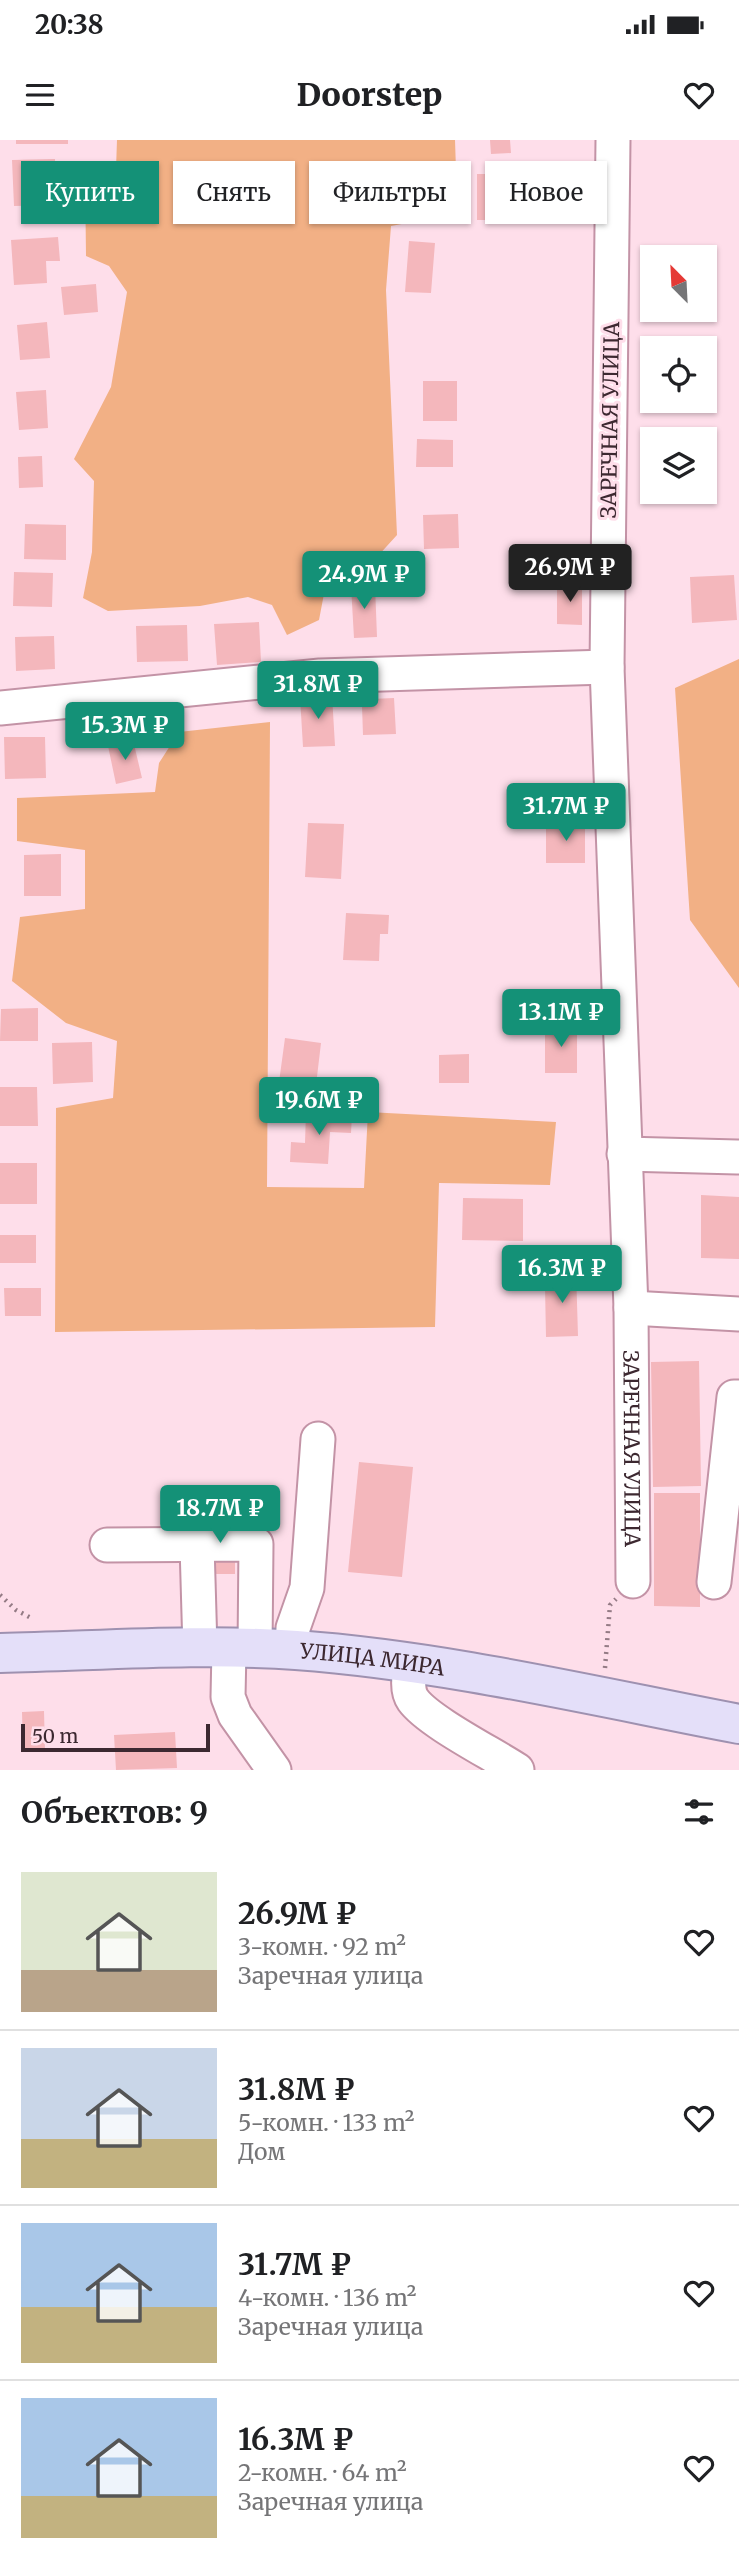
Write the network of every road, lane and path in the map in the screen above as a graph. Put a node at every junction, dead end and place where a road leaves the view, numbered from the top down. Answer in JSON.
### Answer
{"nodes":[{"id":1,"x":613,"y":140,"type":"edge"},
{"id":2,"x":607,"y":667,"type":"junction"},
{"id":3,"x":0,"y":708,"type":"edge"},
{"id":4,"x":624,"y":1154,"type":"junction"},
{"id":5,"x":737,"y":1157,"type":"dead end"},
{"id":6,"x":631,"y":1308,"type":"junction"},
{"id":7,"x":739,"y":1314,"type":"edge"},
{"id":8,"x":739,"y":1397,"type":"edge"},
{"id":9,"x":318,"y":1439,"type":"dead end"},
{"id":10,"x":107,"y":1545,"type":"dead end"},
{"id":11,"x":197,"y":1545,"type":"junction"},
{"id":12,"x":633,"y":1581,"type":"dead end"},
{"id":13,"x":714,"y":1582,"type":"dead end"},
{"id":14,"x":610,"y":1605,"type":"dead end"},
{"id":15,"x":244,"y":1649,"type":"junction"},
{"id":16,"x":0,"y":1653,"type":"edge"},
{"id":17,"x":606,"y":1659,"type":"dead end"},
{"id":18,"x":411,"y":1663,"type":"junction"},
{"id":19,"x":739,"y":1724,"type":"edge"},
{"id":20,"x":274,"y":1770,"type":"edge"},
{"id":21,"x":517,"y":1770,"type":"edge"}],
"edges":[{"from":1,"to":2,"type":"street","name":"ЗАРЕЧНАЯ УЛИЦА"},
{"from":2,"to":3,"type":"street"},
{"from":2,"to":4,"type":"street","name":"ЗАРЕЧНАЯ УЛИЦА"},
{"from":4,"to":5,"type":"street"},
{"from":4,"to":6,"type":"street","name":"ЗАРЕЧНАЯ УЛИЦА"},
{"from":6,"to":7,"type":"street"},
{"from":6,"to":12,"type":"street","name":"ЗАРЕЧНАЯ УЛИЦА"},
{"from":8,"to":13,"type":"street"},
{"from":9,"to":15,"type":"street"},
{"from":10,"to":11,"type":"street"},
{"from":11,"to":15,"type":"street"},
{"from":11,"to":15,"type":"street"},
{"from":14,"to":17,"type":"path"},
{"from":15,"to":16,"type":"main road","name":"УЛИЦА МИРА"},
{"from":15,"to":18,"type":"main road","name":"УЛИЦА МИРА"},
{"from":15,"to":20,"type":"street"},
{"from":18,"to":19,"type":"main road","name":"УЛИЦА МИРА"},
{"from":18,"to":21,"type":"street"}]}
